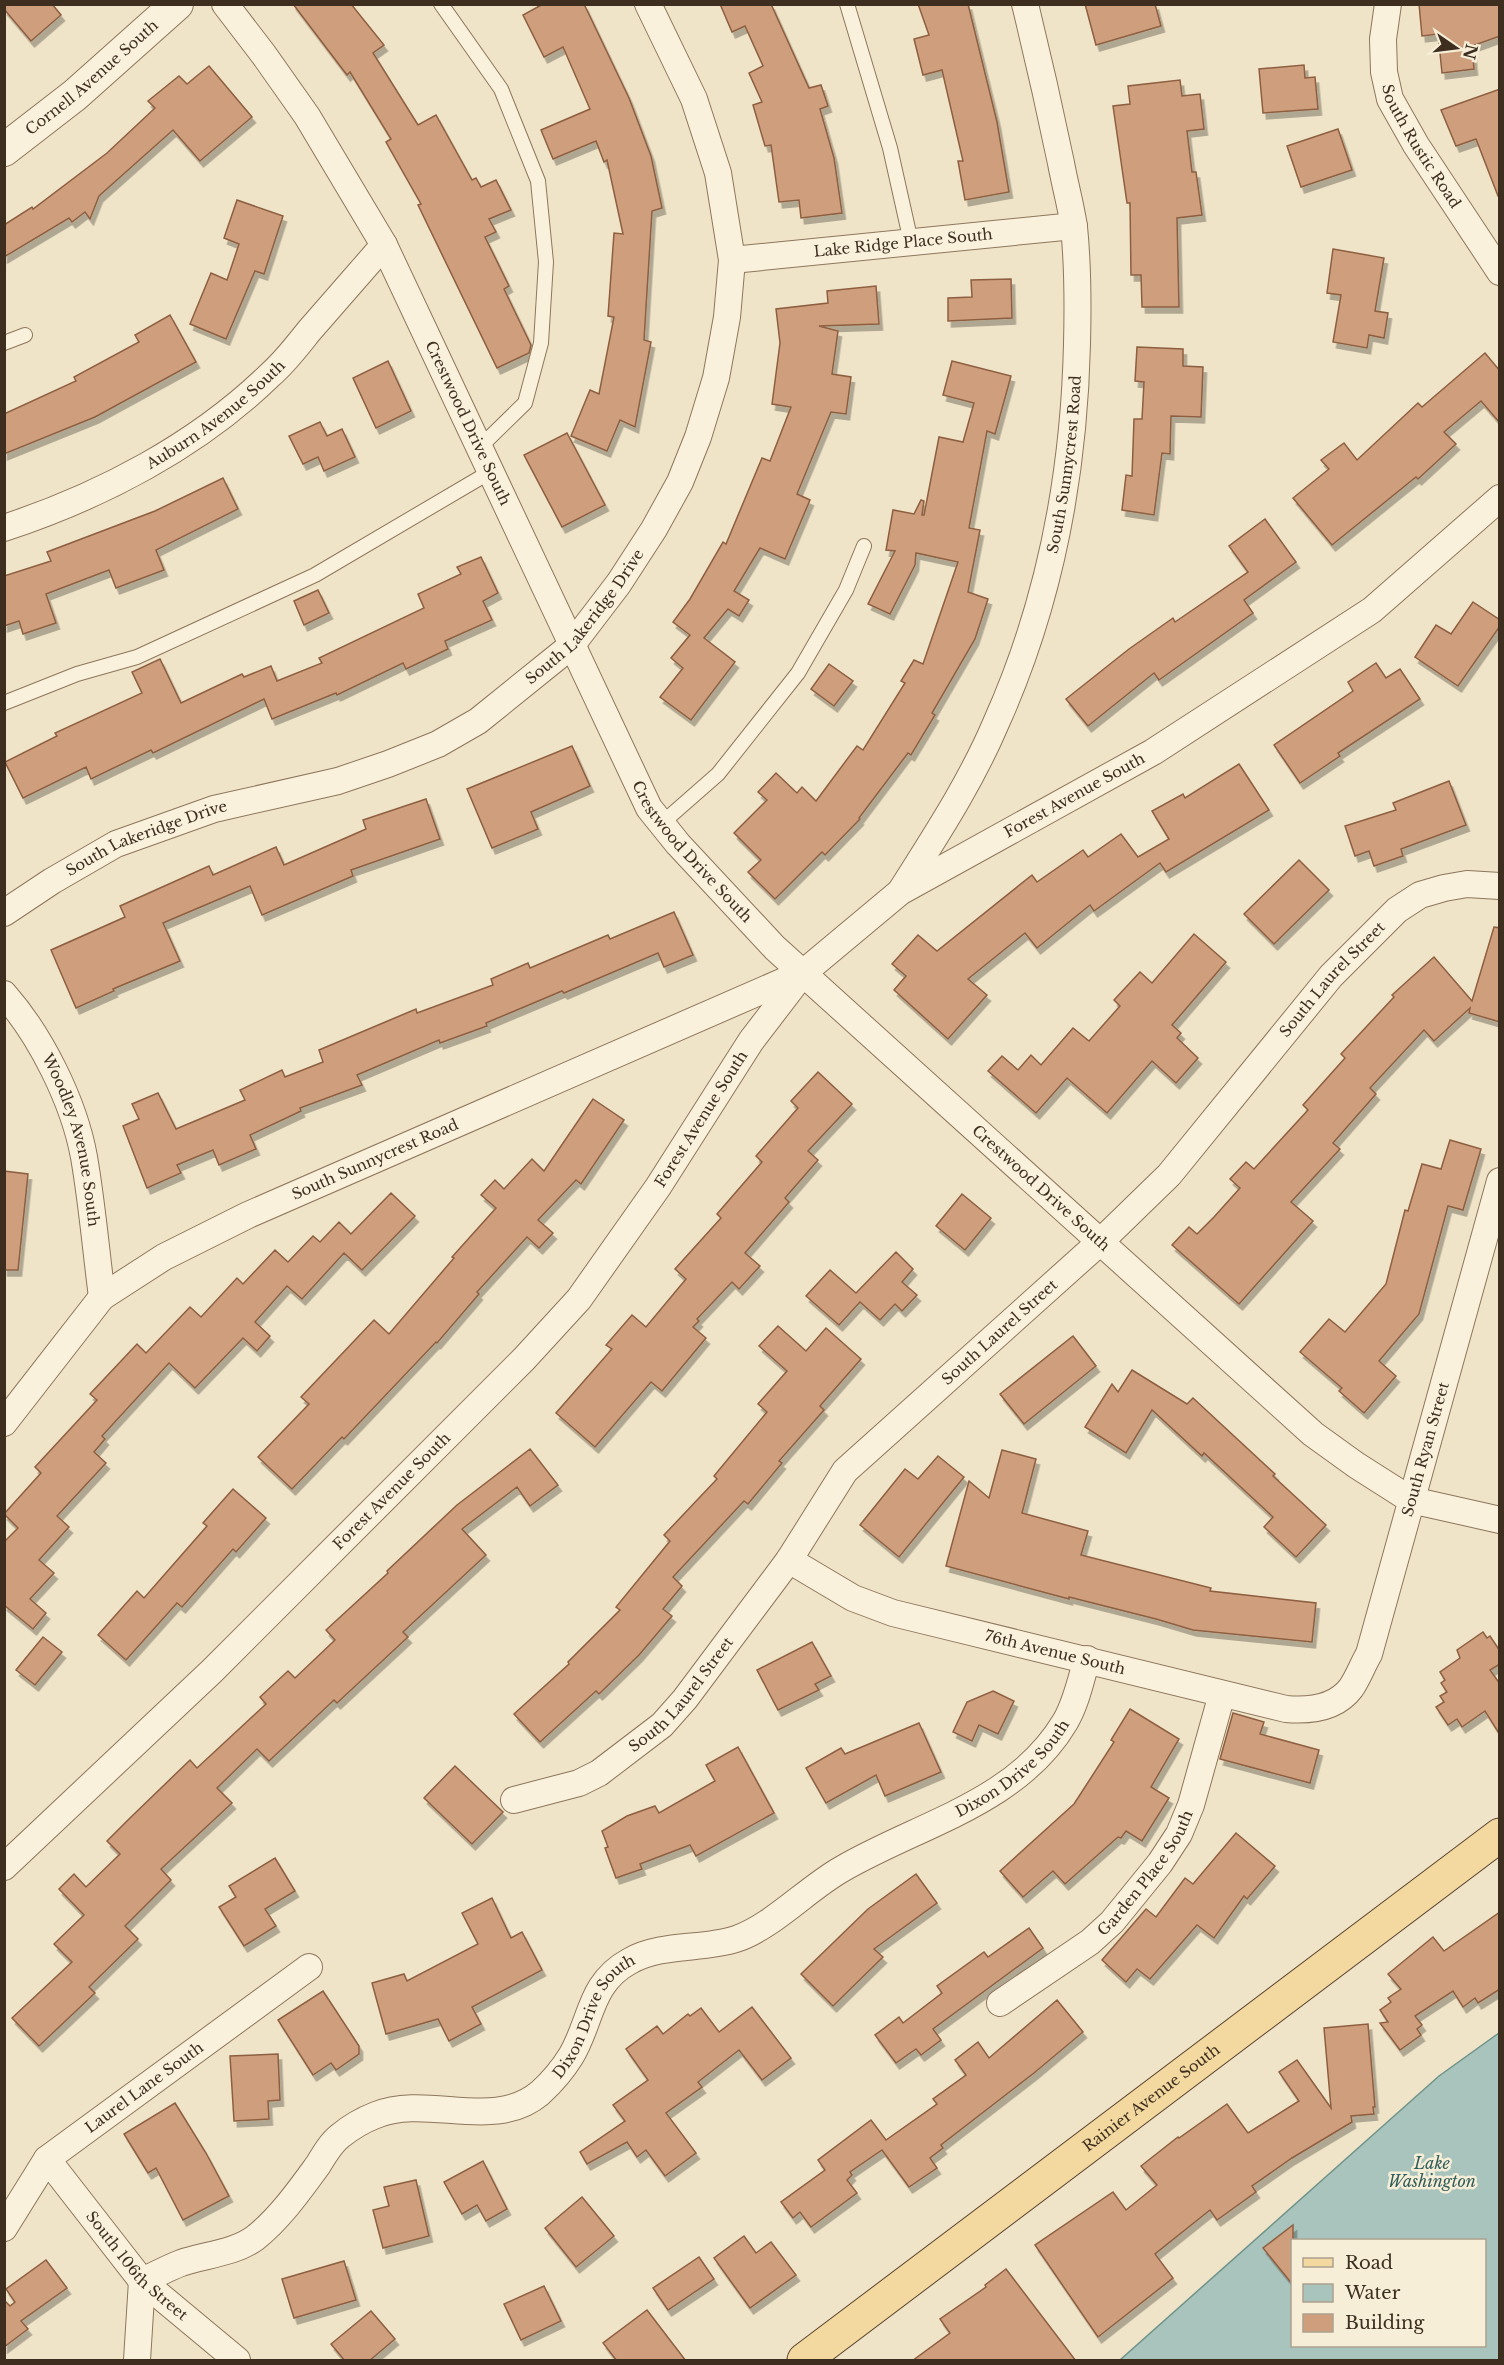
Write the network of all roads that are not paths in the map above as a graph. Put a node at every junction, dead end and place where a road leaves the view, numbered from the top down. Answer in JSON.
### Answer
{"nodes":[{"id":1,"x":177,"y":4,"type":"edge"},
{"id":2,"x":225,"y":4,"type":"edge"},
{"id":3,"x":441,"y":4,"type":"edge"},
{"id":4,"x":648,"y":4,"type":"edge"},
{"id":5,"x":847,"y":4,"type":"edge"},
{"id":6,"x":1025,"y":4,"type":"edge"},
{"id":7,"x":1388,"y":4,"type":"edge"},
{"id":8,"x":4,"y":150,"type":"edge"},
{"id":9,"x":1074,"y":226,"type":"junction"},
{"id":10,"x":911,"y":242,"type":"junction"},
{"id":11,"x":384,"y":245,"type":"junction"},
{"id":12,"x":732,"y":260,"type":"junction"},
{"id":13,"x":1500,"y":272,"type":"edge"},
{"id":14,"x":25,"y":335,"type":"dead end"},
{"id":15,"x":4,"y":343,"type":"edge"},
{"id":16,"x":478,"y":448,"type":"junction"},
{"id":17,"x":490,"y":472,"type":"junction"},
{"id":18,"x":1500,"y":498,"type":"edge"},
{"id":19,"x":4,"y":528,"type":"edge"},
{"id":20,"x":864,"y":546,"type":"dead end"},
{"id":21,"x":571,"y":646,"type":"junction"},
{"id":22,"x":4,"y":703,"type":"edge"},
{"id":23,"x":661,"y":824,"type":"junction"},
{"id":24,"x":1500,"y":886,"type":"edge"},
{"id":25,"x":900,"y":892,"type":"junction"},
{"id":26,"x":4,"y":913,"type":"edge"},
{"id":27,"x":803,"y":973,"type":"junction"},
{"id":28,"x":4,"y":994,"type":"edge"},
{"id":29,"x":1500,"y":1181,"type":"edge"},
{"id":30,"x":1099,"y":1244,"type":"junction"},
{"id":31,"x":102,"y":1297,"type":"junction"},
{"id":32,"x":4,"y":1423,"type":"edge"},
{"id":33,"x":1411,"y":1500,"type":"junction"},
{"id":34,"x":1500,"y":1520,"type":"edge"},
{"id":35,"x":789,"y":1560,"type":"junction"},
{"id":36,"x":1088,"y":1659,"type":"junction"},
{"id":37,"x":1221,"y":1694,"type":"junction"},
{"id":38,"x":1329,"y":1705,"type":"joint"},
{"id":39,"x":513,"y":1800,"type":"dead end"},
{"id":40,"x":1500,"y":1835,"type":"edge"},
{"id":41,"x":4,"y":1867,"type":"edge"},
{"id":42,"x":309,"y":1967,"type":"dead end"},
{"id":43,"x":1000,"y":2002,"type":"dead end"},
{"id":44,"x":47,"y":2158,"type":"junction"},
{"id":45,"x":4,"y":2228,"type":"edge"},
{"id":46,"x":142,"y":2281,"type":"junction"},
{"id":47,"x":137,"y":2361,"type":"edge"},
{"id":48,"x":237,"y":2361,"type":"edge"},
{"id":49,"x":804,"y":2361,"type":"edge"}],
"edges":[{"from":1,"to":8,"type":"street","name":"Cornell Avenue South"},
{"from":2,"to":11,"type":"street","name":"Crestwood Drive South"},
{"from":3,"to":16,"type":"lane"},
{"from":4,"to":12,"type":"street","name":"South Lakeridge Drive"},
{"from":5,"to":10,"type":"lane"},
{"from":6,"to":9,"type":"street","name":"South Sunnycrest Road"},
{"from":7,"to":13,"type":"street","name":"South Rustic Road"},
{"from":9,"to":10,"type":"street","name":"Lake Ridge Place South"},
{"from":9,"to":25,"type":"street","name":"South Sunnycrest Road"},
{"from":10,"to":12,"type":"street","name":"Lake Ridge Place South"},
{"from":11,"to":16,"type":"street","name":"Crestwood Drive South"},
{"from":11,"to":19,"type":"street","name":"Auburn Avenue South"},
{"from":12,"to":21,"type":"street","name":"South Lakeridge Drive"},
{"from":14,"to":15,"type":"lane"},
{"from":16,"to":17,"type":"street","name":"Crestwood Drive South"},
{"from":17,"to":21,"type":"street","name":"Crestwood Drive South"},
{"from":17,"to":22,"type":"lane"},
{"from":18,"to":25,"type":"street","name":"Forest Avenue South"},
{"from":20,"to":23,"type":"lane"},
{"from":21,"to":23,"type":"street","name":"Crestwood Drive South"},
{"from":21,"to":26,"type":"street","name":"South Lakeridge Drive"},
{"from":23,"to":27,"type":"street","name":"Crestwood Drive South"},
{"from":24,"to":30,"type":"street","name":"South Laurel Street"},
{"from":25,"to":27,"type":"street","name":"Forest Avenue South"},
{"from":27,"to":30,"type":"street","name":"Crestwood Drive South"},
{"from":27,"to":31,"type":"street","name":"South Sunnycrest Road"},
{"from":27,"to":41,"type":"street","name":"Forest Avenue South"},
{"from":28,"to":31,"type":"street","name":"Woodley Avenue South"},
{"from":29,"to":33,"type":"street","name":"South Ryan Street"},
{"from":30,"to":33,"type":"street","name":"Crestwood Drive South"},
{"from":30,"to":35,"type":"street","name":"South Laurel Street"},
{"from":31,"to":32,"type":"street","name":"South Sunnycrest Road"},
{"from":33,"to":34,"type":"street","name":"Crestwood Drive South"},
{"from":33,"to":38,"type":"street","name":"South Ryan Street"},
{"from":35,"to":36,"type":"street","name":"76th Avenue South"},
{"from":35,"to":39,"type":"street","name":"South Laurel Street"},
{"from":36,"to":37,"type":"street","name":"76th Avenue South"},
{"from":36,"to":46,"type":"street","name":"Dixon Drive South"},
{"from":37,"to":38,"type":"street","name":"76th Avenue South"},
{"from":37,"to":43,"type":"street","name":"Garden Place South"},
{"from":40,"to":49,"type":"main road","name":"Rainier Avenue South"},
{"from":42,"to":44,"type":"street","name":"Laurel Lane South"},
{"from":44,"to":45,"type":"street","name":"Laurel Lane South"},
{"from":44,"to":46,"type":"street","name":"South 106th Street"},
{"from":46,"to":47,"type":"street"},
{"from":46,"to":48,"type":"street","name":"South 106th Street"}]}
